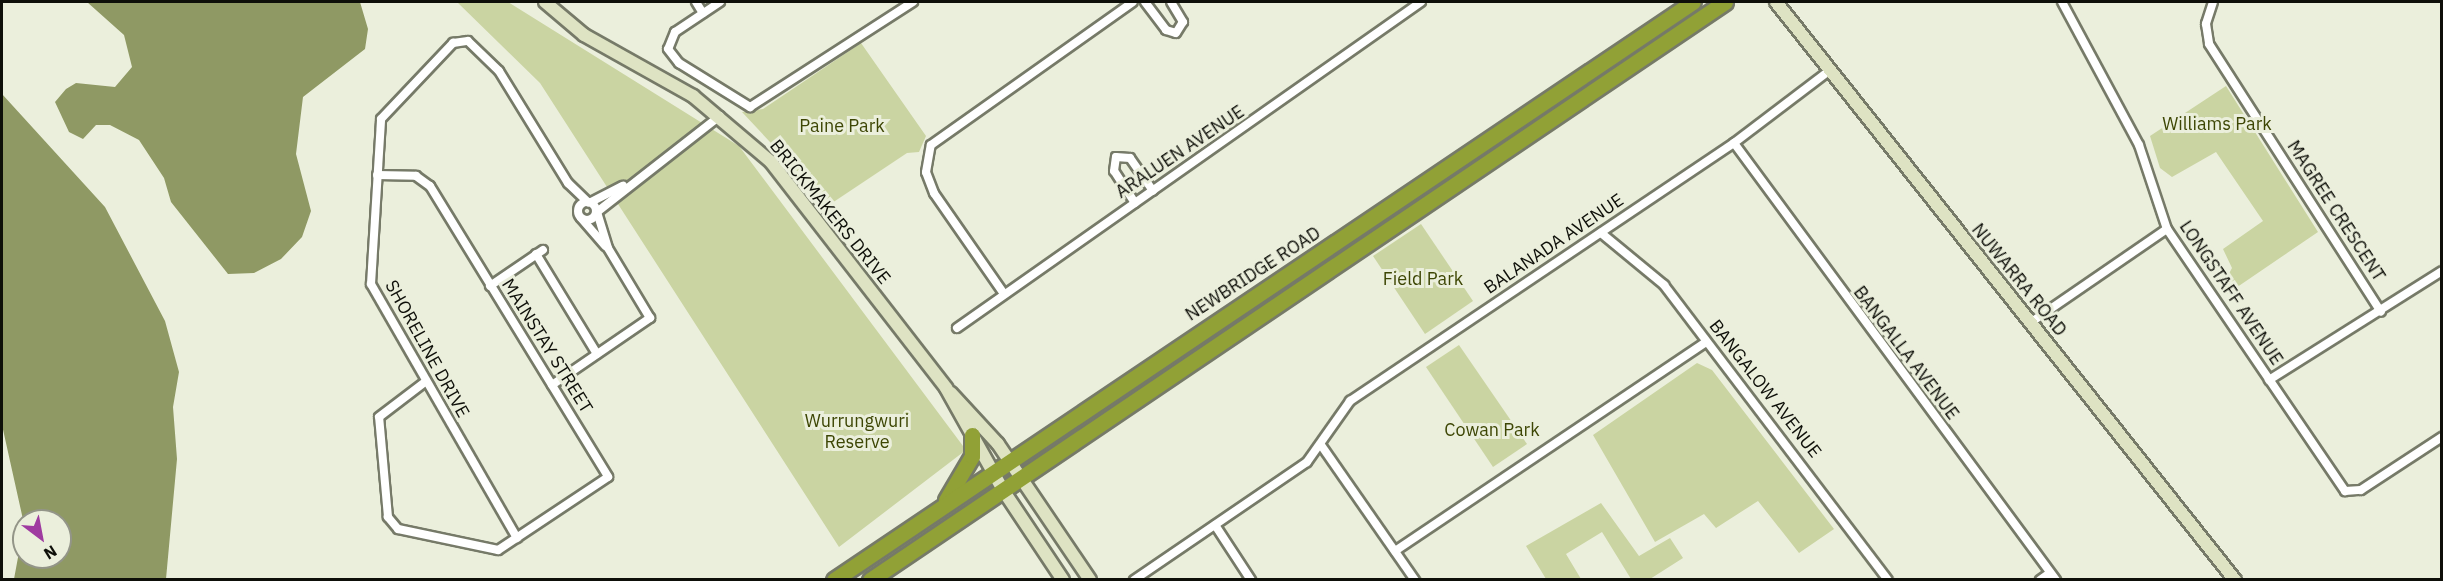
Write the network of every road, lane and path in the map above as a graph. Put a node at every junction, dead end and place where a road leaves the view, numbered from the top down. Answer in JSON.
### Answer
{"nodes":[{"id":1,"x":545,"y":2,"type":"edge"},
{"id":2,"x":554,"y":2,"type":"edge"},
{"id":3,"x":696,"y":2,"type":"edge"},
{"id":4,"x":720,"y":2,"type":"edge"},
{"id":5,"x":913,"y":2,"type":"edge"},
{"id":6,"x":1133,"y":2,"type":"edge"},
{"id":7,"x":1146,"y":2,"type":"edge"},
{"id":8,"x":1171,"y":2,"type":"edge"},
{"id":9,"x":1421,"y":2,"type":"edge"},
{"id":10,"x":1693,"y":2,"type":"edge"},
{"id":11,"x":1725,"y":2,"type":"edge"},
{"id":12,"x":1776,"y":2,"type":"edge"},
{"id":13,"x":2062,"y":2,"type":"edge"},
{"id":14,"x":2213,"y":2,"type":"edge"},
{"id":15,"x":704,"y":13,"type":"junction"},
{"id":16,"x":560,"y":16,"type":"junction"},
{"id":17,"x":1829,"y":70,"type":"junction"},
{"id":18,"x":720,"y":116,"type":"junction"},
{"id":19,"x":1734,"y":144,"type":"junction"},
{"id":20,"x":654,"y":168,"type":"junction"},
{"id":21,"x":378,"y":175,"type":"junction"},
{"id":22,"x":568,"y":183,"type":"junction"},
{"id":23,"x":1153,"y":191,"type":"junction"},
{"id":24,"x":591,"y":202,"type":"junction"},
{"id":25,"x":1135,"y":203,"type":"junction"},
{"id":26,"x":598,"y":212,"type":"junction"},
{"id":27,"x":580,"y":214,"type":"junction"},
{"id":28,"x":2167,"y":229,"type":"junction"},
{"id":29,"x":1601,"y":233,"type":"junction"},
{"id":30,"x":608,"y":249,"type":"junction"},
{"id":31,"x":2442,"y":271,"type":"edge"},
{"id":32,"x":490,"y":286,"type":"junction"},
{"id":33,"x":1002,"y":291,"type":"junction"},
{"id":34,"x":2381,"y":312,"type":"junction"},
{"id":35,"x":2030,"y":323,"type":"junction"},
{"id":36,"x":957,"y":328,"type":"dead end"},
{"id":37,"x":1706,"y":342,"type":"junction"},
{"id":38,"x":597,"y":354,"type":"junction"},
{"id":39,"x":2269,"y":380,"type":"junction"},
{"id":40,"x":425,"y":382,"type":"junction"},
{"id":41,"x":552,"y":385,"type":"junction"},
{"id":42,"x":946,"y":388,"type":"junction"},
{"id":43,"x":972,"y":435,"type":"junction"},
{"id":44,"x":2442,"y":437,"type":"edge"},
{"id":45,"x":1322,"y":445,"type":"junction"},
{"id":46,"x":1008,"y":458,"type":"junction"},
{"id":47,"x":994,"y":468,"type":"junction"},
{"id":48,"x":1022,"y":478,"type":"junction"},
{"id":49,"x":1003,"y":490,"type":"junction"},
{"id":50,"x":946,"y":500,"type":"junction"},
{"id":51,"x":1215,"y":525,"type":"junction"},
{"id":52,"x":518,"y":538,"type":"junction"},
{"id":53,"x":1395,"y":551,"type":"junction"},
{"id":54,"x":2053,"y":576,"type":"edge"},
{"id":55,"x":834,"y":579,"type":"edge"},
{"id":56,"x":870,"y":579,"type":"edge"},
{"id":57,"x":1063,"y":579,"type":"edge"},
{"id":58,"x":1090,"y":579,"type":"edge"},
{"id":59,"x":1134,"y":579,"type":"edge"},
{"id":60,"x":1251,"y":579,"type":"edge"},
{"id":61,"x":1415,"y":579,"type":"edge"},
{"id":62,"x":1888,"y":579,"type":"edge"},
{"id":63,"x":2040,"y":579,"type":"edge"},
{"id":64,"x":2233,"y":579,"type":"edge"}],
"edges":[{"from":1,"to":16,"type":"street","name":"BRICKMAKERS DRIVE"},
{"from":2,"to":16,"type":"street"},
{"from":3,"to":15,"type":"street"},
{"from":4,"to":15,"type":"street"},
{"from":5,"to":15,"type":"street"},
{"from":6,"to":33,"type":"street"},
{"from":7,"to":8,"type":"street"},
{"from":9,"to":23,"type":"street","name":"ARALUEN AVENUE"},
{"from":10,"to":46,"type":"highway","name":"NEWBRIDGE ROAD"},
{"from":11,"to":48,"type":"highway","name":"NEWBRIDGE ROAD"},
{"from":12,"to":17,"type":"street","name":"NUWARRA ROAD"},
{"from":13,"to":28,"type":"street","name":"LONGSTAFF AVENUE"},
{"from":14,"to":34,"type":"street","name":"MAGREE CRESCENT"},
{"from":16,"to":18,"type":"street","name":"BRICKMAKERS DRIVE"},
{"from":17,"to":19,"type":"street","name":"BALANADA AVENUE"},
{"from":17,"to":35,"type":"street","name":"NUWARRA ROAD"},
{"from":18,"to":20,"type":"street"},
{"from":18,"to":42,"type":"street","name":"BRICKMAKERS DRIVE"},
{"from":19,"to":29,"type":"street","name":"BALANADA AVENUE"},
{"from":19,"to":54,"type":"street","name":"BANGALLA AVENUE"},
{"from":20,"to":24,"type":"street"},
{"from":20,"to":26,"type":"street"},
{"from":21,"to":22,"type":"street","name":"SHORELINE DRIVE"},
{"from":21,"to":32,"type":"street","name":"MAINSTAY STREET"},
{"from":21,"to":40,"type":"street","name":"SHORELINE DRIVE"},
{"from":22,"to":24,"type":"street"},
{"from":22,"to":27,"type":"street"},
{"from":23,"to":25,"type":"street","name":"ARALUEN AVENUE"},
{"from":23,"to":25,"type":"street"},
{"from":24,"to":26,"type":"street"},
{"from":24,"to":27,"type":"street"},
{"from":25,"to":33,"type":"street","name":"ARALUEN AVENUE"},
{"from":26,"to":27,"type":"street"},
{"from":26,"to":30,"type":"street"},
{"from":27,"to":30,"type":"street"},
{"from":28,"to":35,"type":"street"},
{"from":28,"to":39,"type":"street","name":"LONGSTAFF AVENUE"},
{"from":29,"to":37,"type":"street","name":"BANGALOW AVENUE"},
{"from":29,"to":45,"type":"street","name":"BALANADA AVENUE"},
{"from":30,"to":38,"type":"street"},
{"from":31,"to":34,"type":"street"},
{"from":32,"to":38,"type":"street"},
{"from":32,"to":41,"type":"street","name":"MAINSTAY STREET"},
{"from":33,"to":36,"type":"street","name":"ARALUEN AVENUE"},
{"from":34,"to":39,"type":"street"},
{"from":35,"to":64,"type":"street","name":"NUWARRA ROAD"},
{"from":37,"to":53,"type":"street"},
{"from":37,"to":62,"type":"street","name":"BANGALOW AVENUE"},
{"from":38,"to":41,"type":"street"},
{"from":39,"to":44,"type":"street","name":"LONGSTAFF AVENUE"},
{"from":40,"to":52,"type":"street","name":"SHORELINE DRIVE"},
{"from":40,"to":52,"type":"street"},
{"from":41,"to":52,"type":"street","name":"MAINSTAY STREET"},
{"from":42,"to":43,"type":"street","name":"BRICKMAKERS DRIVE"},
{"from":42,"to":46,"type":"street","name":"BRICKMAKERS DRIVE"},
{"from":43,"to":47,"type":"street","name":"BRICKMAKERS DRIVE"},
{"from":43,"to":50,"type":"highway"},
{"from":45,"to":51,"type":"street","name":"BALANADA AVENUE"},
{"from":45,"to":53,"type":"street"},
{"from":46,"to":47,"type":"highway","name":"NEWBRIDGE ROAD"},
{"from":46,"to":48,"type":"street","name":"BRICKMAKERS DRIVE"},
{"from":47,"to":49,"type":"street","name":"BRICKMAKERS DRIVE"},
{"from":47,"to":50,"type":"highway","name":"NEWBRIDGE ROAD"},
{"from":48,"to":49,"type":"highway","name":"NEWBRIDGE ROAD"},
{"from":48,"to":58,"type":"street","name":"BRICKMAKERS DRIVE"},
{"from":49,"to":56,"type":"highway","name":"NEWBRIDGE ROAD"},
{"from":49,"to":57,"type":"street","name":"BRICKMAKERS DRIVE"},
{"from":50,"to":55,"type":"highway","name":"NEWBRIDGE ROAD"},
{"from":51,"to":59,"type":"street","name":"BALANADA AVENUE"},
{"from":51,"to":60,"type":"street"},
{"from":53,"to":61,"type":"street"},
{"from":54,"to":63,"type":"street"}]}
